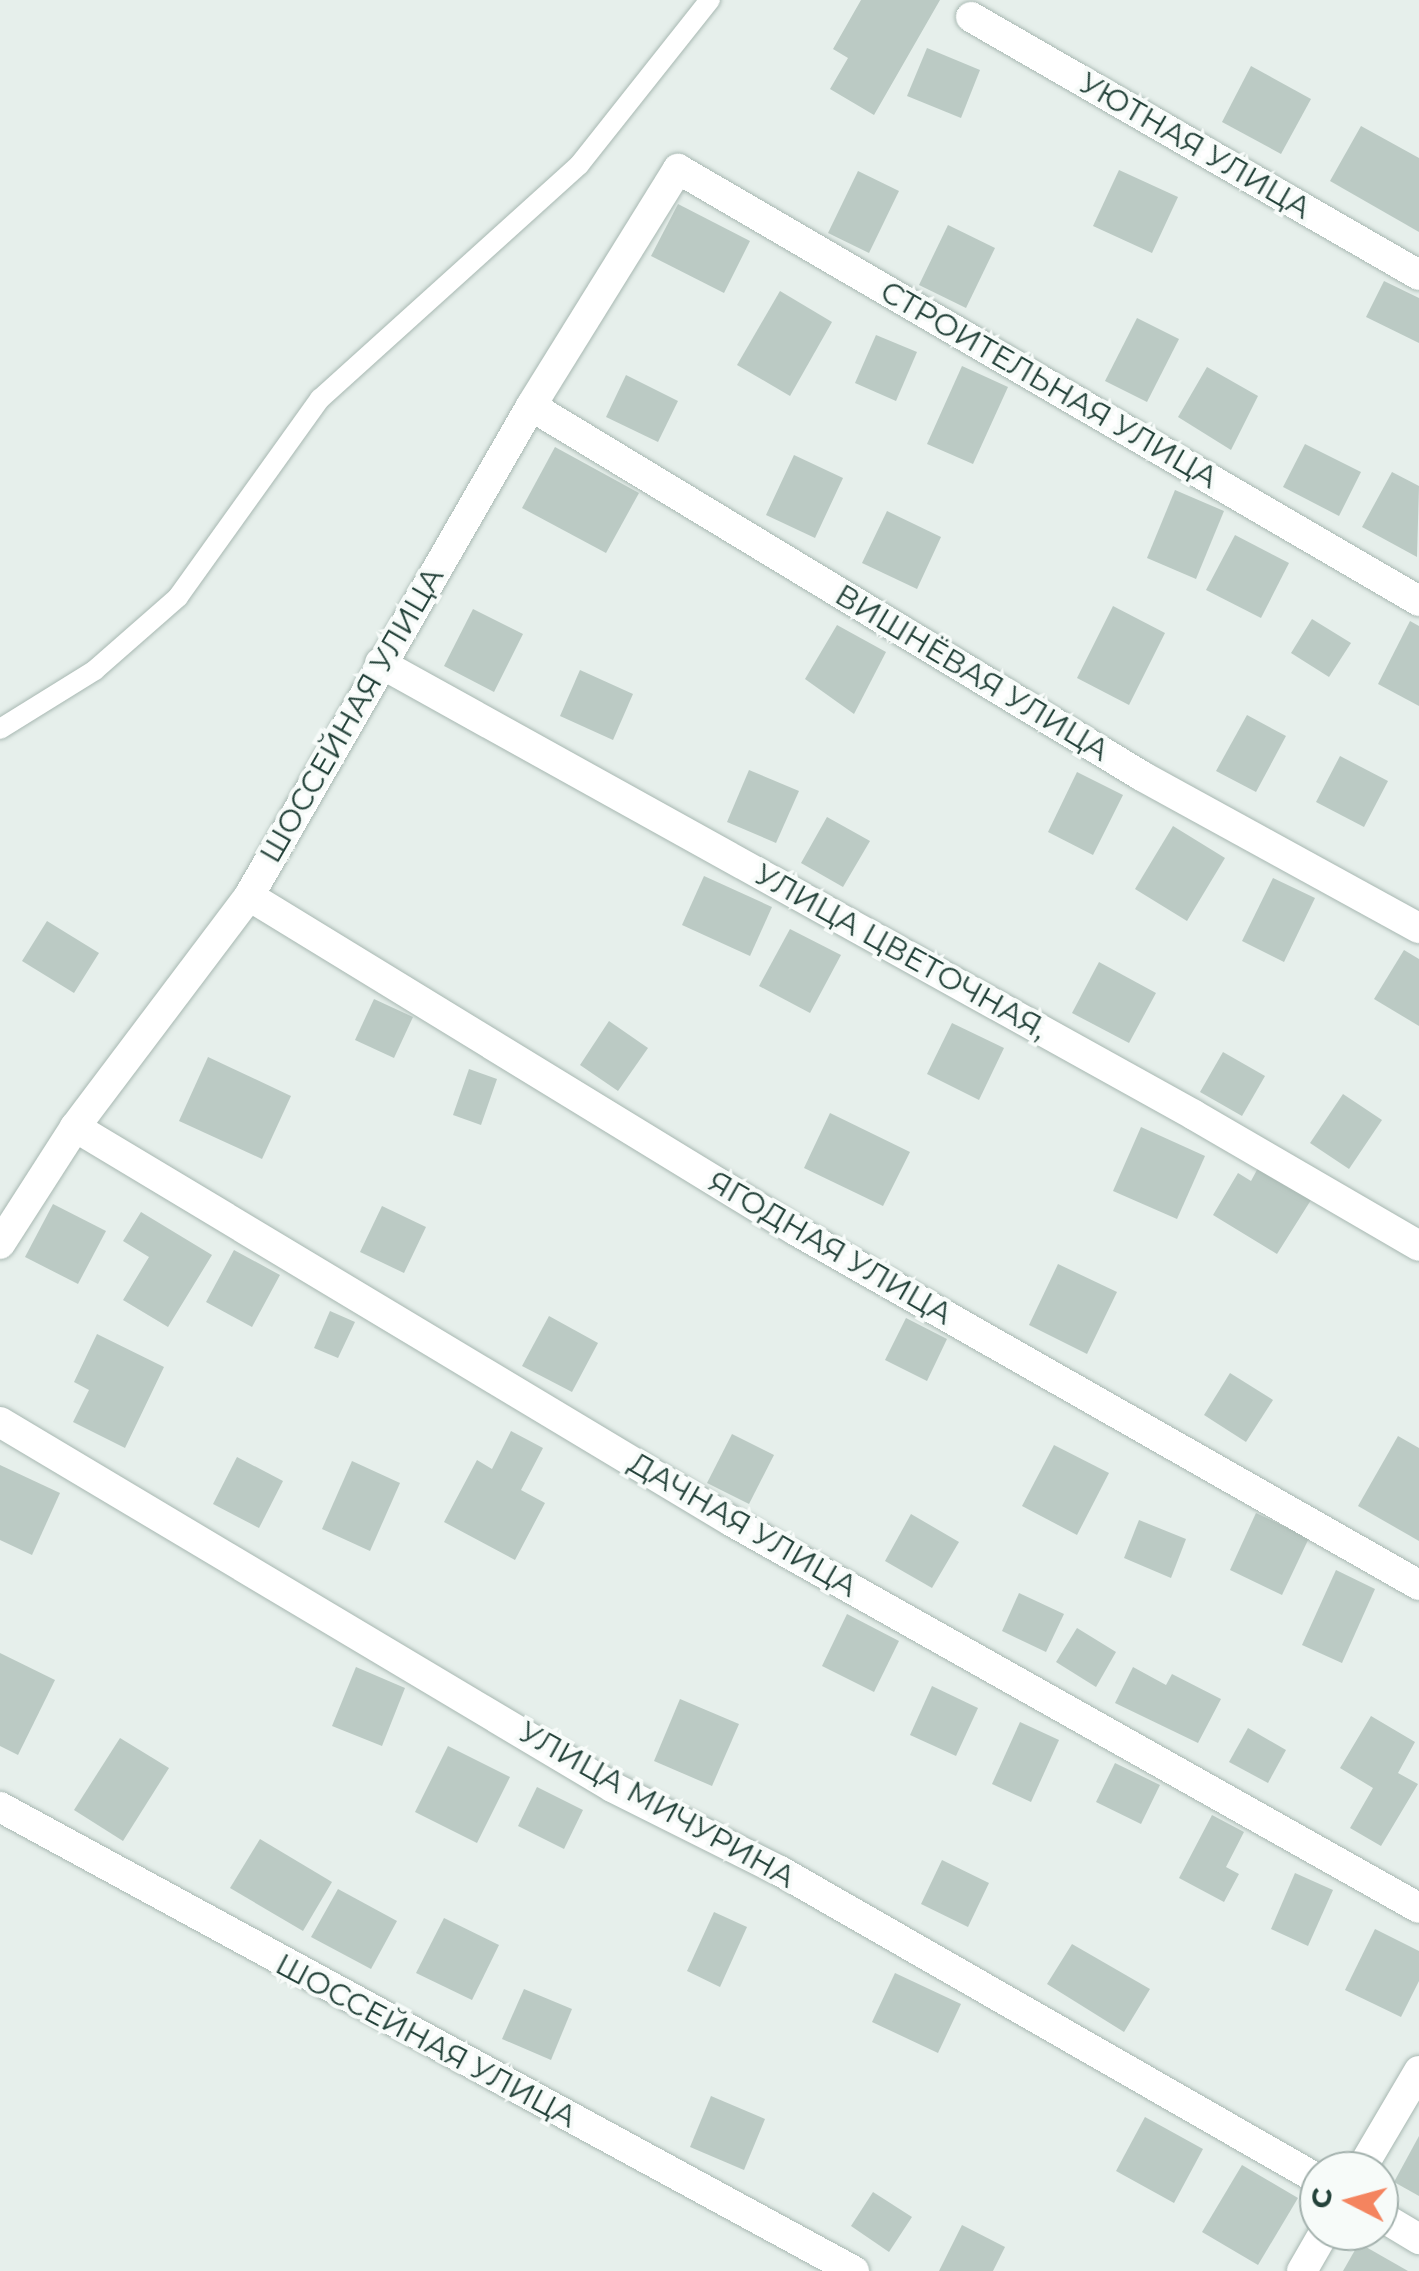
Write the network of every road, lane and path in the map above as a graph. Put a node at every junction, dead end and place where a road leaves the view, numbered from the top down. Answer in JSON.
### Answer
{"nodes":[{"id":1,"x":710,"y":0,"type":"edge"},
{"id":2,"x":971,"y":17,"type":"dead end"},
{"id":3,"x":678,"y":169,"type":"joint"},
{"id":4,"x":1419,"y":275,"type":"edge"},
{"id":5,"x":531,"y":406,"type":"junction"},
{"id":6,"x":1419,"y":601,"type":"edge"},
{"id":7,"x":380,"y":662,"type":"junction"},
{"id":8,"x":0,"y":729,"type":"edge"},
{"id":9,"x":249,"y":896,"type":"junction"},
{"id":10,"x":1419,"y":928,"type":"edge"},
{"id":11,"x":76,"y":1128,"type":"junction"},
{"id":12,"x":0,"y":1244,"type":"edge"},
{"id":13,"x":1419,"y":1246,"type":"edge"},
{"id":14,"x":0,"y":1422,"type":"edge"},
{"id":15,"x":1419,"y":1585,"type":"edge"},
{"id":16,"x":0,"y":1807,"type":"edge"},
{"id":17,"x":1419,"y":1908,"type":"edge"},
{"id":18,"x":1419,"y":2071,"type":"edge"},
{"id":19,"x":1372,"y":2151,"type":"edge"},
{"id":20,"x":1299,"y":2169,"type":"edge"},
{"id":21,"x":854,"y":2271,"type":"edge"}],
"edges":[{"from":1,"to":8,"type":"lane"},
{"from":2,"to":4,"type":"street","name":"УЮТНАЯ УЛИЦА"},
{"from":3,"to":5,"type":"street","name":"ШОССЕЙНАЯ УЛИЦА"},
{"from":3,"to":6,"type":"street","name":"СТРОИТЕЛЬНАЯ УЛИЦА"},
{"from":5,"to":7,"type":"street","name":"ШОССЕЙНАЯ УЛИЦА"},
{"from":5,"to":10,"type":"street","name":"ВИШНЁВАЯ УЛИЦА"},
{"from":7,"to":9,"type":"street","name":"ШОССЕЙНАЯ УЛИЦА"},
{"from":7,"to":13,"type":"street","name":"УЛИЦА ЦВЕТОЧНАЯ,"},
{"from":9,"to":11,"type":"street","name":"ШОССЕЙНАЯ УЛИЦА"},
{"from":9,"to":15,"type":"street","name":"ЯГОДНАЯ УЛИЦА"},
{"from":11,"to":12,"type":"street","name":"ШОССЕЙНАЯ УЛИЦА"},
{"from":11,"to":17,"type":"street","name":"ДАЧНАЯ УЛИЦА"},
{"from":14,"to":20,"type":"street","name":"УЛИЦА МИЧУРИНА"},
{"from":16,"to":21,"type":"street","name":"ШОССЕЙНАЯ УЛИЦА"},
{"from":18,"to":19,"type":"street"}]}
